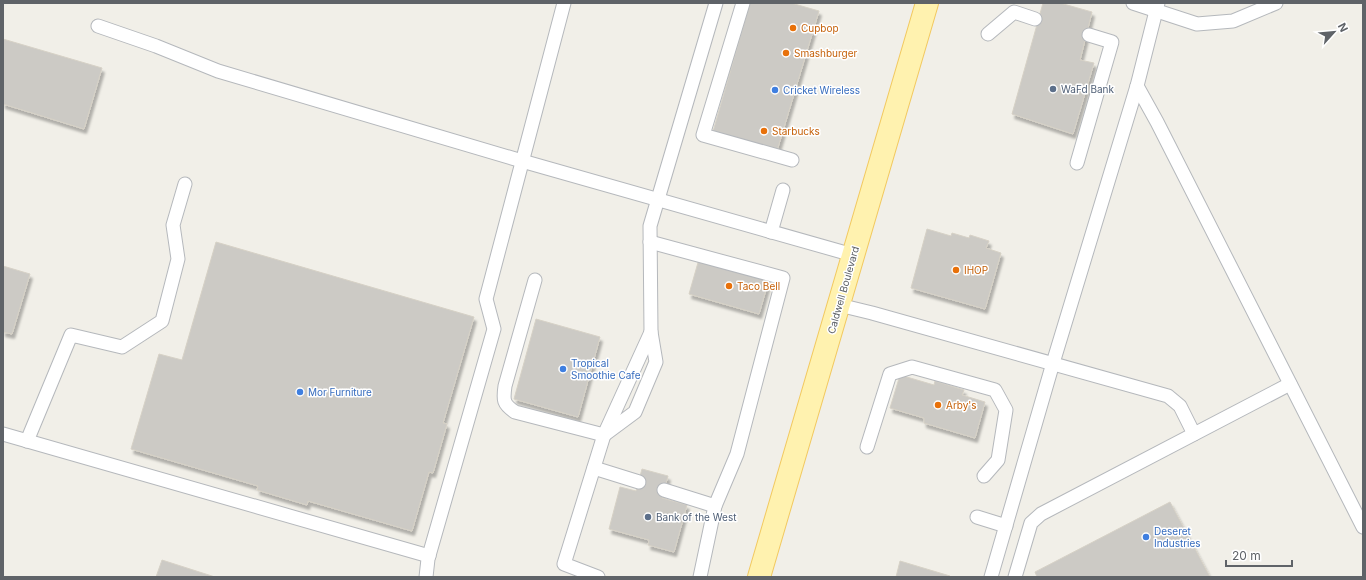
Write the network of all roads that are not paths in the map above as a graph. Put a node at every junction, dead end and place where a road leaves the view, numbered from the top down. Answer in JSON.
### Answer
{"nodes":[{"id":1,"x":564,"y":3,"type":"edge"},
{"id":2,"x":716,"y":3,"type":"edge"},
{"id":3,"x":744,"y":3,"type":"edge"},
{"id":4,"x":927,"y":3,"type":"edge"},
{"id":5,"x":1133,"y":3,"type":"edge"},
{"id":6,"x":1276,"y":3,"type":"edge"},
{"id":7,"x":1157,"y":7,"type":"edge"},
{"id":8,"x":1035,"y":19,"type":"dead end"},
{"id":9,"x":98,"y":26,"type":"dead end"},
{"id":10,"x":988,"y":34,"type":"dead end"},
{"id":11,"x":1089,"y":35,"type":"dead end"},
{"id":12,"x":1137,"y":86,"type":"junction"},
{"id":13,"x":792,"y":160,"type":"dead end"},
{"id":14,"x":522,"y":161,"type":"junction"},
{"id":15,"x":1077,"y":163,"type":"dead end"},
{"id":16,"x":185,"y":184,"type":"dead end"},
{"id":17,"x":783,"y":190,"type":"dead end"},
{"id":18,"x":657,"y":200,"type":"junction"},
{"id":19,"x":772,"y":232,"type":"junction"},
{"id":20,"x":650,"y":242,"type":"junction"},
{"id":21,"x":853,"y":255,"type":"junction"},
{"id":22,"x":535,"y":280,"type":"dead end"},
{"id":23,"x":839,"y":305,"type":"junction"},
{"id":24,"x":651,"y":332,"type":"junction"},
{"id":25,"x":1053,"y":363,"type":"junction"},
{"id":26,"x":1290,"y":384,"type":"junction"},
{"id":27,"x":3,"y":434,"type":"edge"},
{"id":28,"x":1194,"y":434,"type":"junction"},
{"id":29,"x":604,"y":435,"type":"junction"},
{"id":30,"x":27,"y":441,"type":"junction"},
{"id":31,"x":867,"y":446,"type":"dead end"},
{"id":32,"x":594,"y":468,"type":"junction"},
{"id":33,"x":984,"y":476,"type":"dead end"},
{"id":34,"x":639,"y":482,"type":"dead end"},
{"id":35,"x":664,"y":490,"type":"dead end"},
{"id":36,"x":715,"y":506,"type":"junction"},
{"id":37,"x":977,"y":517,"type":"dead end"},
{"id":38,"x":1006,"y":526,"type":"junction"},
{"id":39,"x":1363,"y":527,"type":"edge"},
{"id":40,"x":428,"y":556,"type":"junction"},
{"id":41,"x":426,"y":577,"type":"edge"},
{"id":42,"x":598,"y":577,"type":"edge"},
{"id":43,"x":700,"y":577,"type":"edge"},
{"id":44,"x":759,"y":577,"type":"edge"},
{"id":45,"x":991,"y":577,"type":"edge"},
{"id":46,"x":1015,"y":577,"type":"edge"}],
"edges":[{"from":1,"to":14,"type":"lane"},
{"from":2,"to":18,"type":"lane"},
{"from":3,"to":13,"type":"lane"},
{"from":4,"to":21,"type":"main road","name":"Caldwell Boulevard"},
{"from":5,"to":7,"type":"lane"},
{"from":6,"to":7,"type":"lane"},
{"from":7,"to":12,"type":"lane"},
{"from":8,"to":10,"type":"lane"},
{"from":9,"to":14,"type":"lane"},
{"from":11,"to":15,"type":"lane"},
{"from":12,"to":25,"type":"lane"},
{"from":12,"to":26,"type":"lane"},
{"from":14,"to":18,"type":"lane"},
{"from":14,"to":40,"type":"lane"},
{"from":16,"to":30,"type":"lane"},
{"from":17,"to":19,"type":"lane"},
{"from":18,"to":19,"type":"lane"},
{"from":18,"to":20,"type":"lane"},
{"from":19,"to":21,"type":"lane"},
{"from":20,"to":24,"type":"lane"},
{"from":20,"to":36,"type":"lane"},
{"from":21,"to":23,"type":"main road","name":"Caldwell Boulevard"},
{"from":22,"to":29,"type":"lane"},
{"from":23,"to":25,"type":"lane"},
{"from":23,"to":44,"type":"main road","name":"Caldwell Boulevard"},
{"from":24,"to":29,"type":"lane"},
{"from":24,"to":29,"type":"lane"},
{"from":25,"to":28,"type":"lane"},
{"from":25,"to":38,"type":"lane"},
{"from":26,"to":28,"type":"lane"},
{"from":26,"to":39,"type":"lane"},
{"from":27,"to":30,"type":"lane"},
{"from":28,"to":46,"type":"lane"},
{"from":29,"to":32,"type":"lane"},
{"from":30,"to":40,"type":"lane"},
{"from":31,"to":33,"type":"lane"},
{"from":32,"to":34,"type":"lane"},
{"from":32,"to":42,"type":"lane"},
{"from":35,"to":36,"type":"lane"},
{"from":36,"to":43,"type":"lane"},
{"from":37,"to":38,"type":"lane"},
{"from":38,"to":45,"type":"lane"},
{"from":40,"to":41,"type":"lane"}]}
